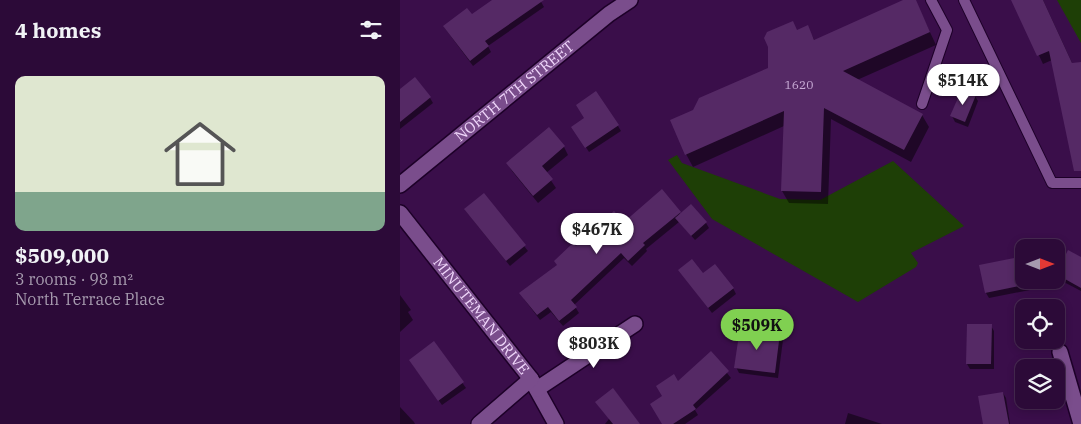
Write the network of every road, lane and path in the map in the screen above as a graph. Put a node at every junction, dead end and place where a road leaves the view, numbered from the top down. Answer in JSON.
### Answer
{"nodes":[{"id":1,"x":630,"y":0,"type":"edge"},
{"id":2,"x":930,"y":0,"type":"edge"},
{"id":3,"x":964,"y":0,"type":"edge"},
{"id":4,"x":922,"y":104,"type":"dead end"},
{"id":5,"x":1081,"y":183,"type":"edge"},
{"id":6,"x":400,"y":184,"type":"edge"},
{"id":7,"x":400,"y":213,"type":"edge"},
{"id":8,"x":635,"y":324,"type":"dead end"},
{"id":9,"x":1060,"y":352,"type":"dead end"},
{"id":10,"x":534,"y":384,"type":"junction"},
{"id":11,"x":479,"y":424,"type":"edge"},
{"id":12,"x":556,"y":424,"type":"edge"},
{"id":13,"x":1081,"y":424,"type":"edge"}],
"edges":[{"from":1,"to":6,"type":"street","name":"NORTH 7TH STREET"},
{"from":2,"to":4,"type":"lane"},
{"from":3,"to":5,"type":"lane"},
{"from":7,"to":10,"type":"street","name":"MINUTEMAN DRIVE"},
{"from":8,"to":10,"type":"street"},
{"from":9,"to":13,"type":"street"},
{"from":10,"to":11,"type":"street"},
{"from":10,"to":12,"type":"street","name":"MINUTEMAN DRIVE"}]}
